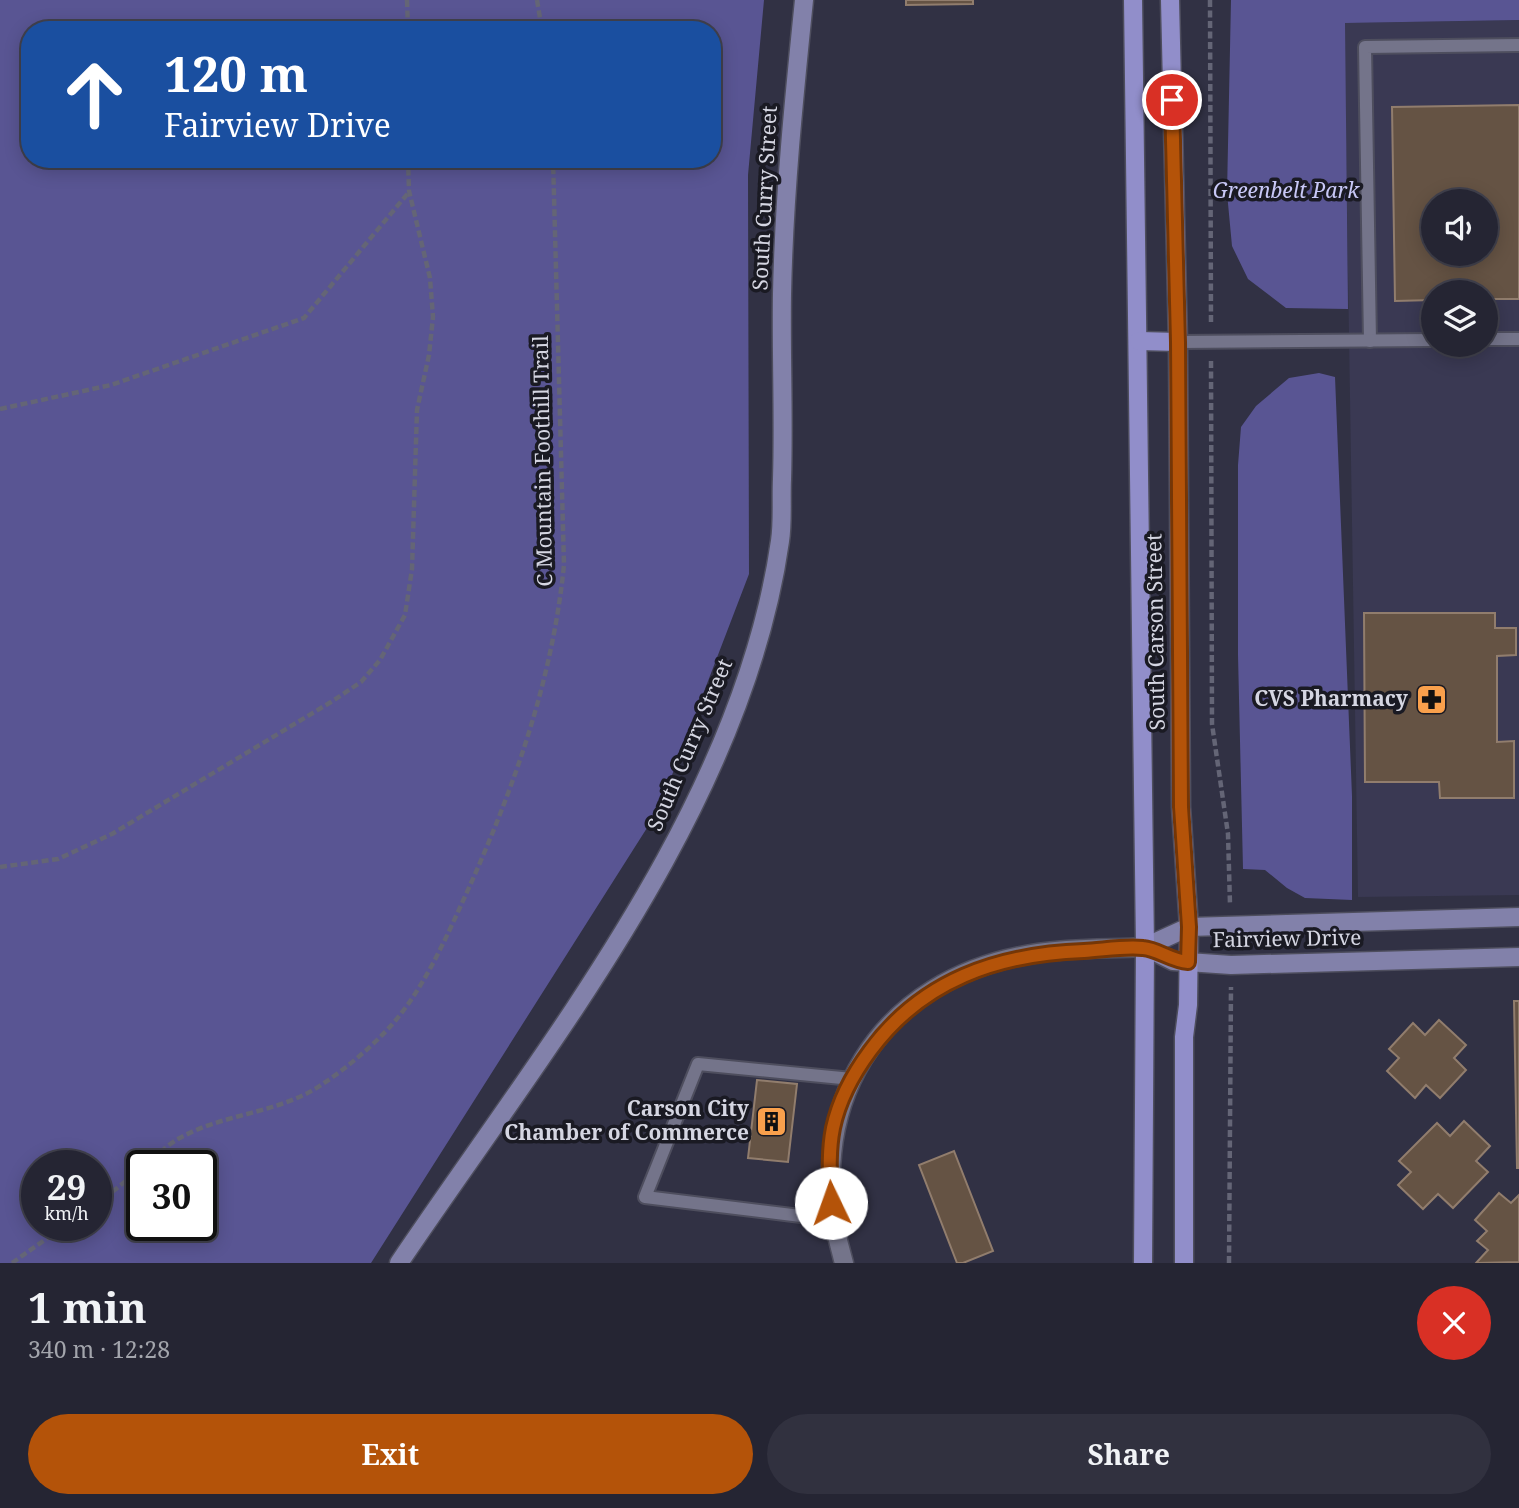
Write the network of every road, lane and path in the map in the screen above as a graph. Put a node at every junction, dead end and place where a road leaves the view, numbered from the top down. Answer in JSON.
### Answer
{"nodes":[{"id":1,"x":407,"y":0,"type":"edge"},
{"id":2,"x":537,"y":0,"type":"edge"},
{"id":3,"x":804,"y":0,"type":"edge"},
{"id":4,"x":1133,"y":0,"type":"edge"},
{"id":5,"x":1170,"y":0,"type":"edge"},
{"id":6,"x":1210,"y":0,"type":"edge"},
{"id":7,"x":408,"y":21,"type":"edge"},
{"id":8,"x":540,"y":21,"type":"edge"},
{"id":9,"x":1519,"y":45,"type":"edge"},
{"id":10,"x":409,"y":168,"type":"edge"},
{"id":11,"x":553,"y":168,"type":"edge"},
{"id":12,"x":410,"y":191,"type":"junction"},
{"id":13,"x":1211,"y":281,"type":"dead end"},
{"id":14,"x":1498,"y":339,"type":"edge"},
{"id":15,"x":1519,"y":339,"type":"edge"},
{"id":16,"x":1421,"y":340,"type":"edge"},
{"id":17,"x":1139,"y":341,"type":"junction"},
{"id":18,"x":1370,"y":341,"type":"junction"},
{"id":19,"x":1178,"y":342,"type":"junction"},
{"id":20,"x":1211,"y":394,"type":"dead end"},
{"id":21,"x":0,"y":409,"type":"edge"},
{"id":22,"x":0,"y":867,"type":"edge"},
{"id":23,"x":1230,"y":886,"type":"dead end"},
{"id":24,"x":1519,"y":917,"type":"edge"},
{"id":25,"x":1189,"y":927,"type":"junction"},
{"id":26,"x":1144,"y":947,"type":"junction"},
{"id":27,"x":1519,"y":957,"type":"edge"},
{"id":28,"x":1188,"y":962,"type":"junction"},
{"id":29,"x":1231,"y":1016,"type":"dead end"},
{"id":30,"x":852,"y":1079,"type":"junction"},
{"id":31,"x":164,"y":1150,"type":"edge"},
{"id":32,"x":126,"y":1181,"type":"edge"},
{"id":33,"x":112,"y":1192,"type":"edge"},
{"id":34,"x":834,"y":1220,"type":"junction"},
{"id":35,"x":42,"y":1241,"type":"edge"},
{"id":36,"x":11,"y":1262,"type":"edge"},
{"id":37,"x":399,"y":1263,"type":"edge"},
{"id":38,"x":844,"y":1263,"type":"edge"},
{"id":39,"x":1143,"y":1263,"type":"edge"},
{"id":40,"x":1184,"y":1263,"type":"edge"},
{"id":41,"x":1229,"y":1263,"type":"edge"}],
"edges":[{"from":1,"to":7,"type":"path"},
{"from":2,"to":8,"type":"path"},
{"from":3,"to":37,"type":"street","name":"South Curry Street"},
{"from":4,"to":17,"type":"main road","name":"South Carson Street"},
{"from":5,"to":19,"type":"main road","name":"South Carson Street"},
{"from":6,"to":13,"type":"path"},
{"from":9,"to":18,"type":"lane"},
{"from":10,"to":12,"type":"path"},
{"from":11,"to":31,"type":"path","name":"C Mountain Foothill Trail"},
{"from":12,"to":21,"type":"path"},
{"from":12,"to":22,"type":"path"},
{"from":14,"to":15,"type":"lane"},
{"from":16,"to":18,"type":"lane"},
{"from":17,"to":19,"type":"main road"},
{"from":17,"to":26,"type":"main road","name":"South Carson Street"},
{"from":18,"to":19,"type":"lane"},
{"from":19,"to":25,"type":"main road","name":"South Carson Street"},
{"from":20,"to":23,"type":"path"},
{"from":24,"to":25,"type":"street","name":"Fairview Drive"},
{"from":25,"to":26,"type":"street","name":"Fairview Drive"},
{"from":25,"to":28,"type":"main road","name":"South Carson Street"},
{"from":26,"to":28,"type":"street","name":"Fairview Drive"},
{"from":26,"to":30,"type":"street"},
{"from":26,"to":39,"type":"main road","name":"South Carson Street"},
{"from":27,"to":28,"type":"street","name":"Fairview Drive"},
{"from":28,"to":40,"type":"main road","name":"South Carson Street"},
{"from":29,"to":41,"type":"path"},
{"from":30,"to":34,"type":"street"},
{"from":30,"to":34,"type":"lane"},
{"from":32,"to":33,"type":"path","name":"C Mountain Foothill Trail"},
{"from":34,"to":38,"type":"street"},
{"from":35,"to":36,"type":"path"}]}
